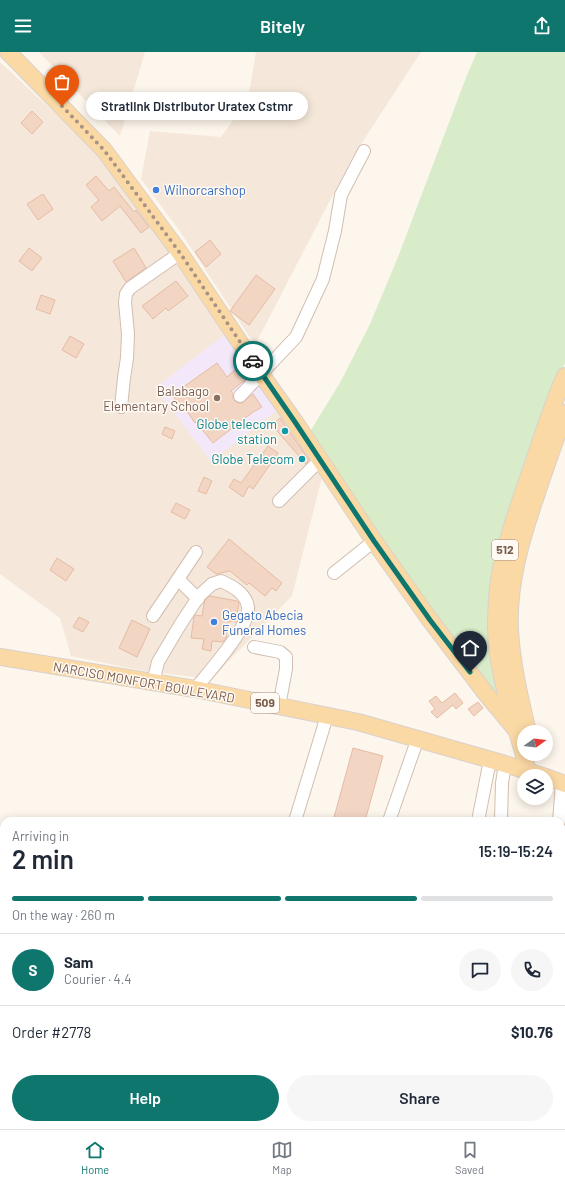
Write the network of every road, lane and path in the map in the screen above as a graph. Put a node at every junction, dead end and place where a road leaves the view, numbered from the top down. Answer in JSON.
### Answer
{"nodes":[{"id":1,"x":8,"y":52,"type":"edge"},
{"id":2,"x":364,"y":151,"type":"dead end"},
{"id":3,"x":180,"y":253,"type":"junction"},
{"id":4,"x":262,"y":374,"type":"junction"},
{"id":5,"x":565,"y":376,"type":"edge"},
{"id":6,"x":240,"y":396,"type":"dead end"},
{"id":7,"x":121,"y":407,"type":"dead end"},
{"id":8,"x":565,"y":413,"type":"edge"},
{"id":9,"x":320,"y":460,"type":"junction"},
{"id":10,"x":279,"y":501,"type":"dead end"},
{"id":11,"x":374,"y":541,"type":"junction"},
{"id":12,"x":196,"y":552,"type":"dead end"},
{"id":13,"x":334,"y":573,"type":"dead end"},
{"id":14,"x":178,"y":579,"type":"junction"},
{"id":15,"x":198,"y":599,"type":"junction"},
{"id":16,"x":153,"y":616,"type":"dead end"},
{"id":17,"x":254,"y":646,"type":"dead end"},
{"id":18,"x":0,"y":657,"type":"edge"},
{"id":19,"x":153,"y":682,"type":"junction"},
{"id":20,"x":195,"y":689,"type":"junction"},
{"id":21,"x":279,"y":706,"type":"junction"},
{"id":22,"x":327,"y":716,"type":"junction"},
{"id":23,"x":519,"y":725,"type":"edge"},
{"id":24,"x":521,"y":725,"type":"edge"},
{"id":25,"x":517,"y":726,"type":"edge"},
{"id":26,"x":418,"y":738,"type":"junction"},
{"id":27,"x":525,"y":761,"type":"edge"},
{"id":28,"x":498,"y":762,"type":"junction"},
{"id":29,"x":520,"y":769,"type":"edge"},
{"id":30,"x":531,"y":769,"type":"edge"},
{"id":31,"x":553,"y":780,"type":"edge"},
{"id":32,"x":563,"y":783,"type":"edge"},
{"id":33,"x":296,"y":817,"type":"edge"},
{"id":34,"x":390,"y":817,"type":"edge"},
{"id":35,"x":479,"y":817,"type":"edge"},
{"id":36,"x":501,"y":817,"type":"edge"},
{"id":37,"x":559,"y":817,"type":"edge"}],
"edges":[{"from":1,"to":3,"type":"main road"},
{"from":2,"to":4,"type":"street"},
{"from":3,"to":4,"type":"main road"},
{"from":3,"to":7,"type":"street"},
{"from":4,"to":6,"type":"street"},
{"from":4,"to":9,"type":"main road"},
{"from":5,"to":23,"type":"main road","number":"512"},
{"from":8,"to":24,"type":"main road","number":"512"},
{"from":9,"to":10,"type":"street"},
{"from":9,"to":11,"type":"main road"},
{"from":11,"to":13,"type":"street"},
{"from":11,"to":25,"type":"main road"},
{"from":12,"to":14,"type":"street"},
{"from":14,"to":15,"type":"street"},
{"from":14,"to":16,"type":"street"},
{"from":15,"to":19,"type":"street"},
{"from":15,"to":20,"type":"street"},
{"from":17,"to":21,"type":"street"},
{"from":18,"to":19,"type":"main road","name":"NARCISO MONFORT BOULEVARD","number":"509"},
{"from":19,"to":20,"type":"main road","name":"NARCISO MONFORT BOULEVARD","number":"509"},
{"from":20,"to":21,"type":"main road","name":"NARCISO MONFORT BOULEVARD","number":"509"},
{"from":21,"to":22,"type":"main road","name":"NARCISO MONFORT BOULEVARD","number":"509"},
{"from":22,"to":26,"type":"main road","name":"NARCISO MONFORT BOULEVARD","number":"509"},
{"from":22,"to":33,"type":"street"},
{"from":26,"to":28,"type":"main road","name":"NARCISO MONFORT BOULEVARD","number":"509"},
{"from":26,"to":34,"type":"street"},
{"from":27,"to":30,"type":"main road","number":"512"},
{"from":28,"to":29,"type":"main road","name":"NARCISO MONFORT BOULEVARD","number":"509"},
{"from":28,"to":35,"type":"street"},
{"from":28,"to":36,"type":"street"},
{"from":31,"to":32,"type":"main road","name":"NARCISO MONFORT BOULEVARD","number":"509"},
{"from":32,"to":37,"type":"street"}]}
